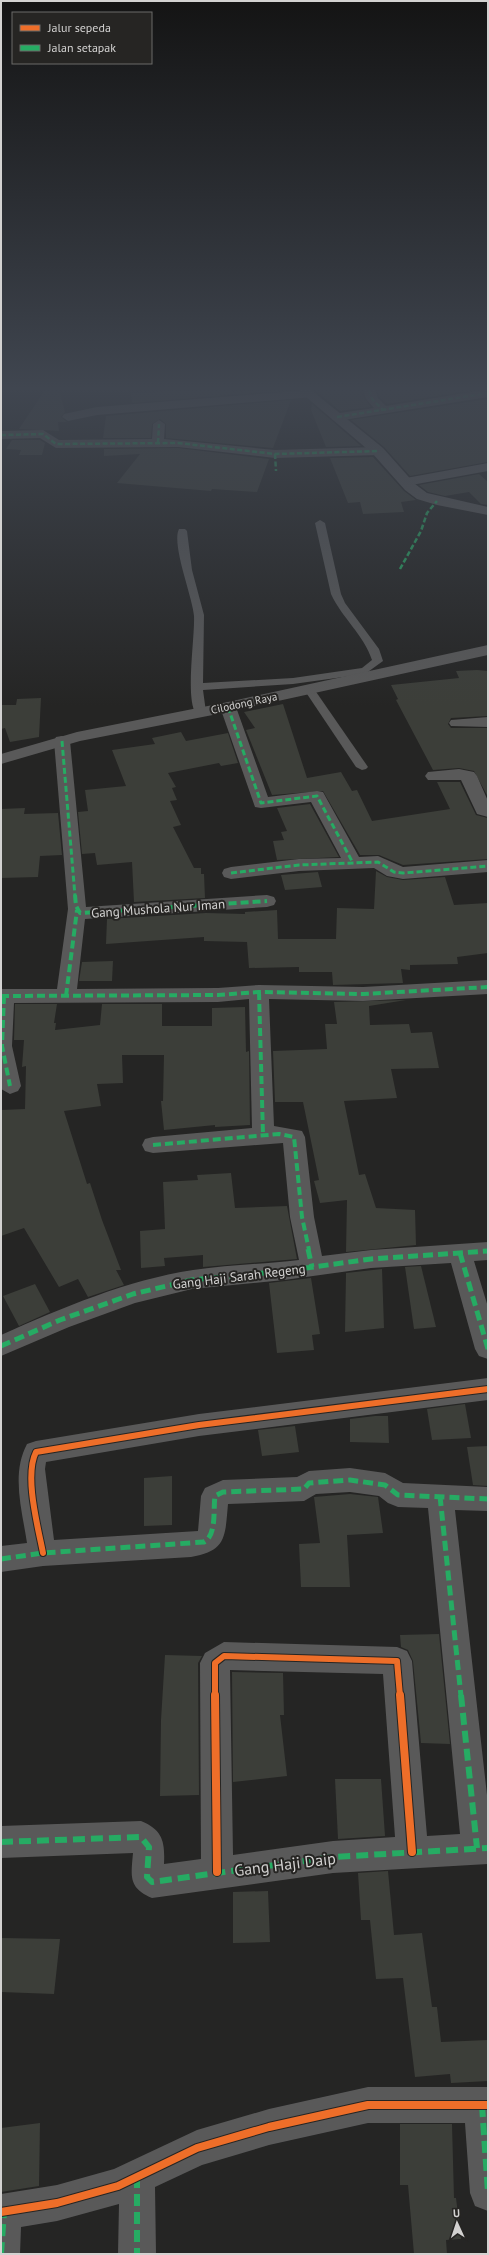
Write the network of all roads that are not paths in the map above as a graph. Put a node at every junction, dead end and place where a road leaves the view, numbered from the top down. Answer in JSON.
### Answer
{"nodes":[{"id":1,"x":421,"y":495,"type":"edge"},
{"id":2,"x":488,"y":511,"type":"edge"},
{"id":3,"x":320,"y":523,"type":"dead end"},
{"id":4,"x":182,"y":531,"type":"dead end"},
{"id":5,"x":488,"y":650,"type":"edge"},
{"id":6,"x":197,"y":686,"type":"junction"},
{"id":7,"x":308,"y":688,"type":"junction"},
{"id":8,"x":228,"y":707,"type":"junction"},
{"id":9,"x":200,"y":712,"type":"junction"},
{"id":10,"x":488,"y":722,"type":"edge"},
{"id":11,"x":457,"y":723,"type":"dead end"},
{"id":12,"x":62,"y":741,"type":"junction"},
{"id":13,"x":1,"y":759,"type":"edge"},
{"id":14,"x":362,"y":766,"type":"dead end"},
{"id":15,"x":434,"y":776,"type":"dead end"},
{"id":16,"x":488,"y":812,"type":"edge"},
{"id":17,"x":353,"y":863,"type":"junction"},
{"id":18,"x":488,"y":866,"type":"edge"},
{"id":19,"x":231,"y":872,"type":"dead end"},
{"id":20,"x":267,"y":901,"type":"dead end"},
{"id":21,"x":76,"y":910,"type":"junction"},
{"id":22,"x":488,"y":987,"type":"edge"},
{"id":23,"x":259,"y":992,"type":"junction"},
{"id":24,"x":2,"y":996,"type":"edge"},
{"id":25,"x":66,"y":996,"type":"junction"},
{"id":26,"x":10,"y":1086,"type":"dead end"},
{"id":27,"x":263,"y":1135,"type":"junction"},
{"id":28,"x":153,"y":1145,"type":"dead end"},
{"id":29,"x":488,"y":1251,"type":"edge"},
{"id":30,"x":460,"y":1253,"type":"junction"},
{"id":31,"x":312,"y":1267,"type":"junction"},
{"id":32,"x":1,"y":1346,"type":"edge"},
{"id":33,"x":488,"y":1349,"type":"edge"},
{"id":34,"x":488,"y":1389,"type":"edge"},
{"id":35,"x":440,"y":1496,"type":"junction"},
{"id":36,"x":488,"y":1499,"type":"edge"},
{"id":37,"x":43,"y":1553,"type":"junction"},
{"id":38,"x":1,"y":1559,"type":"edge"},
{"id":39,"x":1,"y":1842,"type":"edge"},
{"id":40,"x":482,"y":1848,"type":"edge"},
{"id":41,"x":412,"y":1852,"type":"junction"},
{"id":42,"x":217,"y":1872,"type":"junction"},
{"id":43,"x":485,"y":2105,"type":"edge"},
{"id":44,"x":137,"y":2176,"type":"junction"},
{"id":45,"x":488,"y":2193,"type":"edge"},
{"id":46,"x":2,"y":2212,"type":"edge"},
{"id":47,"x":1,"y":2254,"type":"edge"},
{"id":48,"x":137,"y":2254,"type":"edge"}],
"edges":[{"from":1,"to":2,"type":"street"},
{"from":3,"to":6,"type":"lane"},
{"from":4,"to":6,"type":"lane"},
{"from":5,"to":7,"type":"street","name":"Cilodong Raya"},
{"from":6,"to":9,"type":"lane"},
{"from":7,"to":8,"type":"street","name":"Cilodong Raya"},
{"from":7,"to":14,"type":"lane"},
{"from":8,"to":9,"type":"street","name":"Cilodong Raya"},
{"from":8,"to":17,"type":"street"},
{"from":9,"to":12,"type":"street","name":"Cilodong Raya"},
{"from":10,"to":11,"type":"street"},
{"from":12,"to":13,"type":"street","name":"Cilodong Raya"},
{"from":12,"to":21,"type":"street","name":"Gang Mushola Nur Iman"},
{"from":15,"to":16,"type":"street"},
{"from":17,"to":18,"type":"street"},
{"from":17,"to":19,"type":"street"},
{"from":20,"to":21,"type":"street","name":"Gang Mushola Nur Iman"},
{"from":21,"to":25,"type":"street"},
{"from":22,"to":23,"type":"street"},
{"from":23,"to":25,"type":"street"},
{"from":23,"to":27,"type":"street"},
{"from":24,"to":25,"type":"street"},
{"from":24,"to":26,"type":"street"},
{"from":27,"to":28,"type":"street"},
{"from":27,"to":31,"type":"street"},
{"from":29,"to":30,"type":"street","name":"Gang Haji Sarah Regeng"},
{"from":30,"to":31,"type":"street","name":"Gang Haji Sarah Regeng"},
{"from":30,"to":33,"type":"street"},
{"from":31,"to":32,"type":"street","name":"Gang Haji Sarah Regeng"},
{"from":34,"to":37,"type":"street"},
{"from":35,"to":36,"type":"street"},
{"from":35,"to":37,"type":"street"},
{"from":35,"to":40,"type":"street"},
{"from":37,"to":38,"type":"street"},
{"from":39,"to":42,"type":"street","name":"Gang Haji Daip"},
{"from":40,"to":41,"type":"street","name":"Gang Haji Daip"},
{"from":41,"to":42,"type":"street","name":"Gang Haji Daip"},
{"from":41,"to":42,"type":"street"},
{"from":43,"to":44,"type":"street"},
{"from":43,"to":45,"type":"street"},
{"from":44,"to":46,"type":"street"},
{"from":44,"to":48,"type":"street"},
{"from":46,"to":47,"type":"street"}]}
